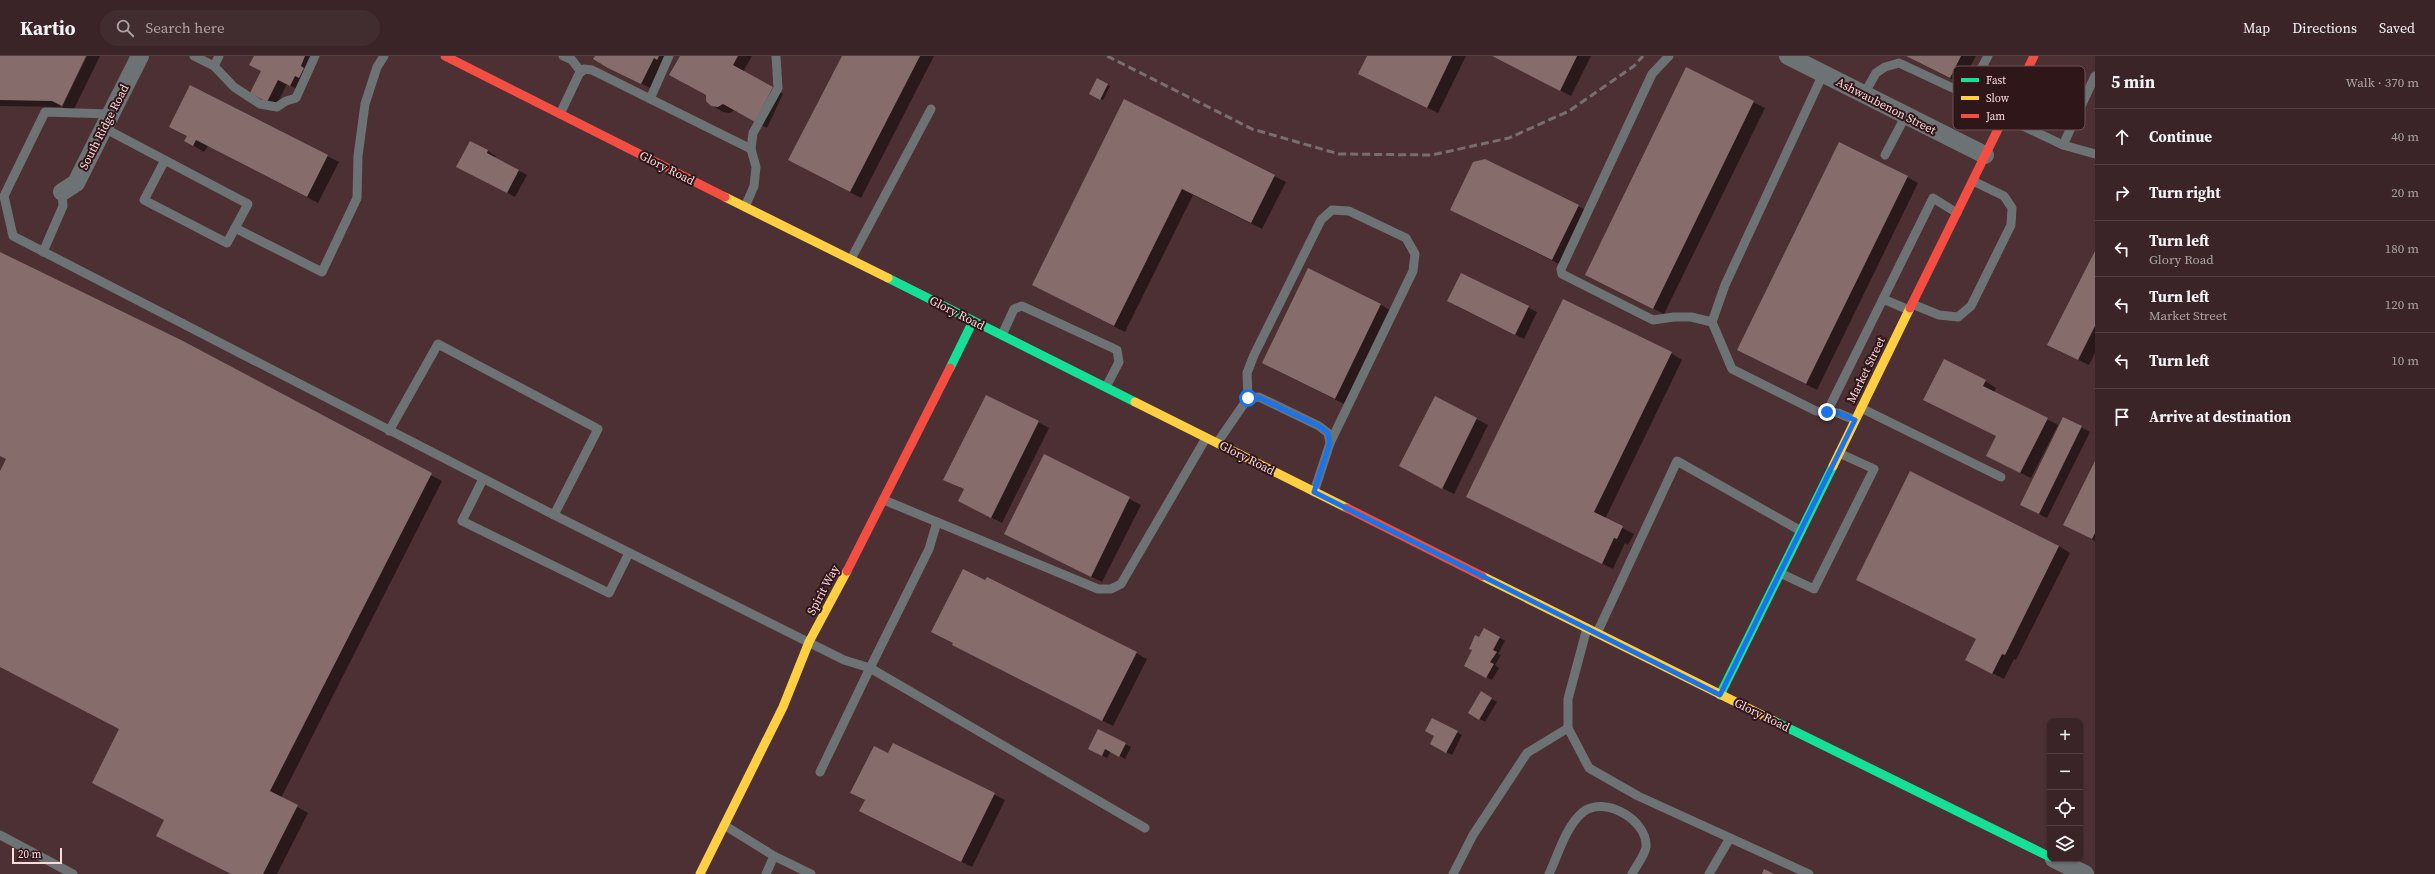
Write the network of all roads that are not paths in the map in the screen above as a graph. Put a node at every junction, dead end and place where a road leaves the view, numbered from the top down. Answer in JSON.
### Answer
{"nodes":[{"id":1,"x":140,"y":56,"type":"edge"},
{"id":2,"x":194,"y":56,"type":"edge"},
{"id":3,"x":219,"y":56,"type":"edge"},
{"id":4,"x":316,"y":56,"type":"edge"},
{"id":5,"x":384,"y":56,"type":"edge"},
{"id":6,"x":445,"y":56,"type":"edge"},
{"id":7,"x":563,"y":56,"type":"edge"},
{"id":8,"x":669,"y":56,"type":"edge"},
{"id":9,"x":776,"y":56,"type":"edge"},
{"id":10,"x":1669,"y":56,"type":"edge"},
{"id":11,"x":1788,"y":56,"type":"edge"},
{"id":12,"x":1988,"y":56,"type":"edge"},
{"id":13,"x":2021,"y":56,"type":"edge"},
{"id":14,"x":2033,"y":59,"type":"edge"},
{"id":15,"x":214,"y":66,"type":"junction"},
{"id":16,"x":1983,"y":66,"type":"edge"},
{"id":17,"x":581,"y":72,"type":"junction"},
{"id":18,"x":1823,"y":74,"type":"junction"},
{"id":19,"x":2095,"y":76,"type":"edge"},
{"id":20,"x":1953,"y":88,"type":"edge"},
{"id":21,"x":1864,"y":94,"type":"junction"},
{"id":22,"x":2085,"y":98,"type":"edge"},
{"id":23,"x":650,"y":99,"type":"junction"},
{"id":24,"x":931,"y":108,"type":"dead end"},
{"id":25,"x":560,"y":114,"type":"junction"},
{"id":26,"x":1906,"y":115,"type":"junction"},
{"id":27,"x":107,"y":121,"type":"junction"},
{"id":28,"x":1998,"y":130,"type":"edge"},
{"id":29,"x":2031,"y":130,"type":"edge"},
{"id":30,"x":2070,"y":130,"type":"edge"},
{"id":31,"x":2063,"y":145,"type":"junction"},
{"id":32,"x":751,"y":149,"type":"junction"},
{"id":33,"x":2095,"y":154,"type":"edge"},
{"id":34,"x":1985,"y":155,"type":"junction"},
{"id":35,"x":1886,"y":156,"type":"dead end"},
{"id":36,"x":165,"y":160,"type":"junction"},
{"id":37,"x":1972,"y":181,"type":"junction"},
{"id":38,"x":62,"y":192,"type":"joint"},
{"id":39,"x":745,"y":207,"type":"junction"},
{"id":40,"x":1957,"y":213,"type":"junction"},
{"id":41,"x":235,"y":228,"type":"junction"},
{"id":42,"x":43,"y":252,"type":"junction"},
{"id":43,"x":851,"y":259,"type":"junction"},
{"id":44,"x":1883,"y":299,"type":"junction"},
{"id":45,"x":1911,"y":307,"type":"junction"},
{"id":46,"x":973,"y":321,"type":"junction"},
{"id":47,"x":1712,"y":322,"type":"junction"},
{"id":48,"x":1002,"y":335,"type":"junction"},
{"id":49,"x":1106,"y":387,"type":"junction"},
{"id":50,"x":1248,"y":398,"type":"junction"},
{"id":51,"x":1861,"y":408,"type":"junction"},
{"id":52,"x":1827,"y":412,"type":"junction"},
{"id":53,"x":1855,"y":420,"type":"junction"},
{"id":54,"x":389,"y":431,"type":"junction"},
{"id":55,"x":1206,"y":438,"type":"junction"},
{"id":56,"x":1217,"y":443,"type":"junction"},
{"id":57,"x":1330,"y":443,"type":"junction"},
{"id":58,"x":1839,"y":453,"type":"junction"},
{"id":59,"x":2001,"y":477,"type":"dead end"},
{"id":60,"x":483,"y":479,"type":"junction"},
{"id":61,"x":1314,"y":492,"type":"junction"},
{"id":62,"x":884,"y":500,"type":"junction"},
{"id":63,"x":554,"y":515,"type":"junction"},
{"id":64,"x":937,"y":522,"type":"junction"},
{"id":65,"x":1801,"y":531,"type":"junction"},
{"id":66,"x":629,"y":553,"type":"junction"},
{"id":67,"x":1780,"y":573,"type":"junction"},
{"id":68,"x":1586,"y":628,"type":"junction"},
{"id":69,"x":1597,"y":633,"type":"junction"},
{"id":70,"x":809,"y":642,"type":"junction"},
{"id":71,"x":870,"y":668,"type":"junction"},
{"id":72,"x":1720,"y":695,"type":"junction"},
{"id":73,"x":1568,"y":728,"type":"junction"},
{"id":74,"x":820,"y":772,"type":"dead end"},
{"id":75,"x":724,"y":825,"type":"junction"},
{"id":76,"x":1144,"y":828,"type":"dead end"},
{"id":77,"x":0,"y":835,"type":"edge"},
{"id":78,"x":1730,"y":838,"type":"junction"},
{"id":79,"x":774,"y":856,"type":"junction"},
{"id":80,"x":2047,"y":856,"type":"edge"},
{"id":81,"x":2060,"y":862,"type":"edge"},
{"id":82,"x":73,"y":874,"type":"edge"},
{"id":83,"x":700,"y":874,"type":"edge"},
{"id":84,"x":766,"y":874,"type":"edge"},
{"id":85,"x":811,"y":874,"type":"edge"},
{"id":86,"x":1453,"y":874,"type":"edge"},
{"id":87,"x":1549,"y":874,"type":"edge"},
{"id":88,"x":1632,"y":874,"type":"edge"},
{"id":89,"x":1709,"y":874,"type":"edge"},
{"id":90,"x":1809,"y":874,"type":"edge"},
{"id":91,"x":2084,"y":874,"type":"edge"}],
"edges":[{"from":1,"to":27,"type":"street","name":"South Ridge Road"},
{"from":2,"to":15,"type":"lane"},
{"from":3,"to":15,"type":"lane"},
{"from":4,"to":15,"type":"lane"},
{"from":5,"to":41,"type":"lane"},
{"from":6,"to":25,"type":"street","name":"Glory Road"},
{"from":7,"to":17,"type":"lane"},
{"from":8,"to":23,"type":"lane"},
{"from":9,"to":32,"type":"lane"},
{"from":10,"to":47,"type":"lane"},
{"from":11,"to":18,"type":"street","name":"Ashwaubenon Street"},
{"from":12,"to":16,"type":"lane"},
{"from":13,"to":14,"type":"lane"},
{"from":17,"to":23,"type":"lane"},
{"from":17,"to":25,"type":"lane"},
{"from":18,"to":21,"type":"street","name":"Ashwaubenon Street"},
{"from":18,"to":47,"type":"lane"},
{"from":19,"to":22,"type":"lane"},
{"from":20,"to":21,"type":"lane"},
{"from":21,"to":26,"type":"street","name":"Ashwaubenon Street"},
{"from":23,"to":32,"type":"lane"},
{"from":24,"to":43,"type":"lane"},
{"from":25,"to":39,"type":"street","name":"Glory Road"},
{"from":26,"to":34,"type":"street","name":"Ashwaubenon Street"},
{"from":26,"to":35,"type":"lane"},
{"from":27,"to":36,"type":"lane"},
{"from":27,"to":38,"type":"street","name":"South Ridge Road"},
{"from":27,"to":42,"type":"lane"},
{"from":28,"to":34,"type":"street","name":"Market Street"},
{"from":29,"to":31,"type":"lane"},
{"from":30,"to":31,"type":"lane"},
{"from":31,"to":33,"type":"lane"},
{"from":32,"to":39,"type":"lane"},
{"from":34,"to":37,"type":"street","name":"Market Street"},
{"from":36,"to":41,"type":"lane"},
{"from":36,"to":41,"type":"lane"},
{"from":37,"to":40,"type":"street","name":"Market Street"},
{"from":37,"to":45,"type":"lane"},
{"from":38,"to":42,"type":"lane"},
{"from":39,"to":43,"type":"street","name":"Glory Road"},
{"from":40,"to":44,"type":"lane"},
{"from":40,"to":45,"type":"street","name":"Market Street"},
{"from":42,"to":54,"type":"lane"},
{"from":43,"to":46,"type":"street","name":"Glory Road"},
{"from":44,"to":45,"type":"lane"},
{"from":44,"to":52,"type":"lane"},
{"from":45,"to":51,"type":"street","name":"Market Street"},
{"from":46,"to":48,"type":"street","name":"Glory Road"},
{"from":46,"to":62,"type":"street","name":"Spirit Way"},
{"from":47,"to":52,"type":"lane"},
{"from":48,"to":49,"type":"street","name":"Glory Road"},
{"from":48,"to":49,"type":"lane"},
{"from":49,"to":55,"type":"street","name":"Glory Road"},
{"from":50,"to":56,"type":"lane"},
{"from":50,"to":57,"type":"lane"},
{"from":50,"to":57,"type":"lane"},
{"from":51,"to":53,"type":"street","name":"Market Street"},
{"from":51,"to":59,"type":"lane"},
{"from":52,"to":53,"type":"lane"},
{"from":53,"to":58,"type":"street","name":"Market Street"},
{"from":54,"to":60,"type":"lane"},
{"from":54,"to":63,"type":"lane"},
{"from":55,"to":56,"type":"street","name":"Glory Road"},
{"from":55,"to":64,"type":"lane"},
{"from":56,"to":61,"type":"street","name":"Glory Road"},
{"from":57,"to":61,"type":"lane"},
{"from":58,"to":65,"type":"street","name":"Market Street"},
{"from":58,"to":67,"type":"lane"},
{"from":60,"to":63,"type":"lane"},
{"from":60,"to":66,"type":"lane"},
{"from":61,"to":68,"type":"street","name":"Glory Road"},
{"from":62,"to":64,"type":"lane"},
{"from":62,"to":70,"type":"street","name":"Spirit Way"},
{"from":63,"to":66,"type":"lane"},
{"from":64,"to":71,"type":"lane"},
{"from":65,"to":67,"type":"street","name":"Market Street"},
{"from":65,"to":69,"type":"lane"},
{"from":66,"to":70,"type":"lane"},
{"from":67,"to":72,"type":"street","name":"Market Street"},
{"from":68,"to":69,"type":"street","name":"Glory Road"},
{"from":68,"to":73,"type":"lane"},
{"from":69,"to":72,"type":"street","name":"Glory Road"},
{"from":70,"to":71,"type":"lane"},
{"from":70,"to":75,"type":"street","name":"Spirit Way"},
{"from":71,"to":74,"type":"lane"},
{"from":71,"to":76,"type":"lane"},
{"from":72,"to":80,"type":"street","name":"Glory Road"},
{"from":73,"to":78,"type":"lane"},
{"from":73,"to":86,"type":"lane"},
{"from":75,"to":79,"type":"lane"},
{"from":75,"to":83,"type":"street","name":"Spirit Way"},
{"from":77,"to":82,"type":"lane"},
{"from":78,"to":89,"type":"lane"},
{"from":78,"to":90,"type":"lane"},
{"from":79,"to":84,"type":"lane"},
{"from":79,"to":85,"type":"lane"},
{"from":81,"to":91,"type":"street"},
{"from":87,"to":88,"type":"lane"}]}
